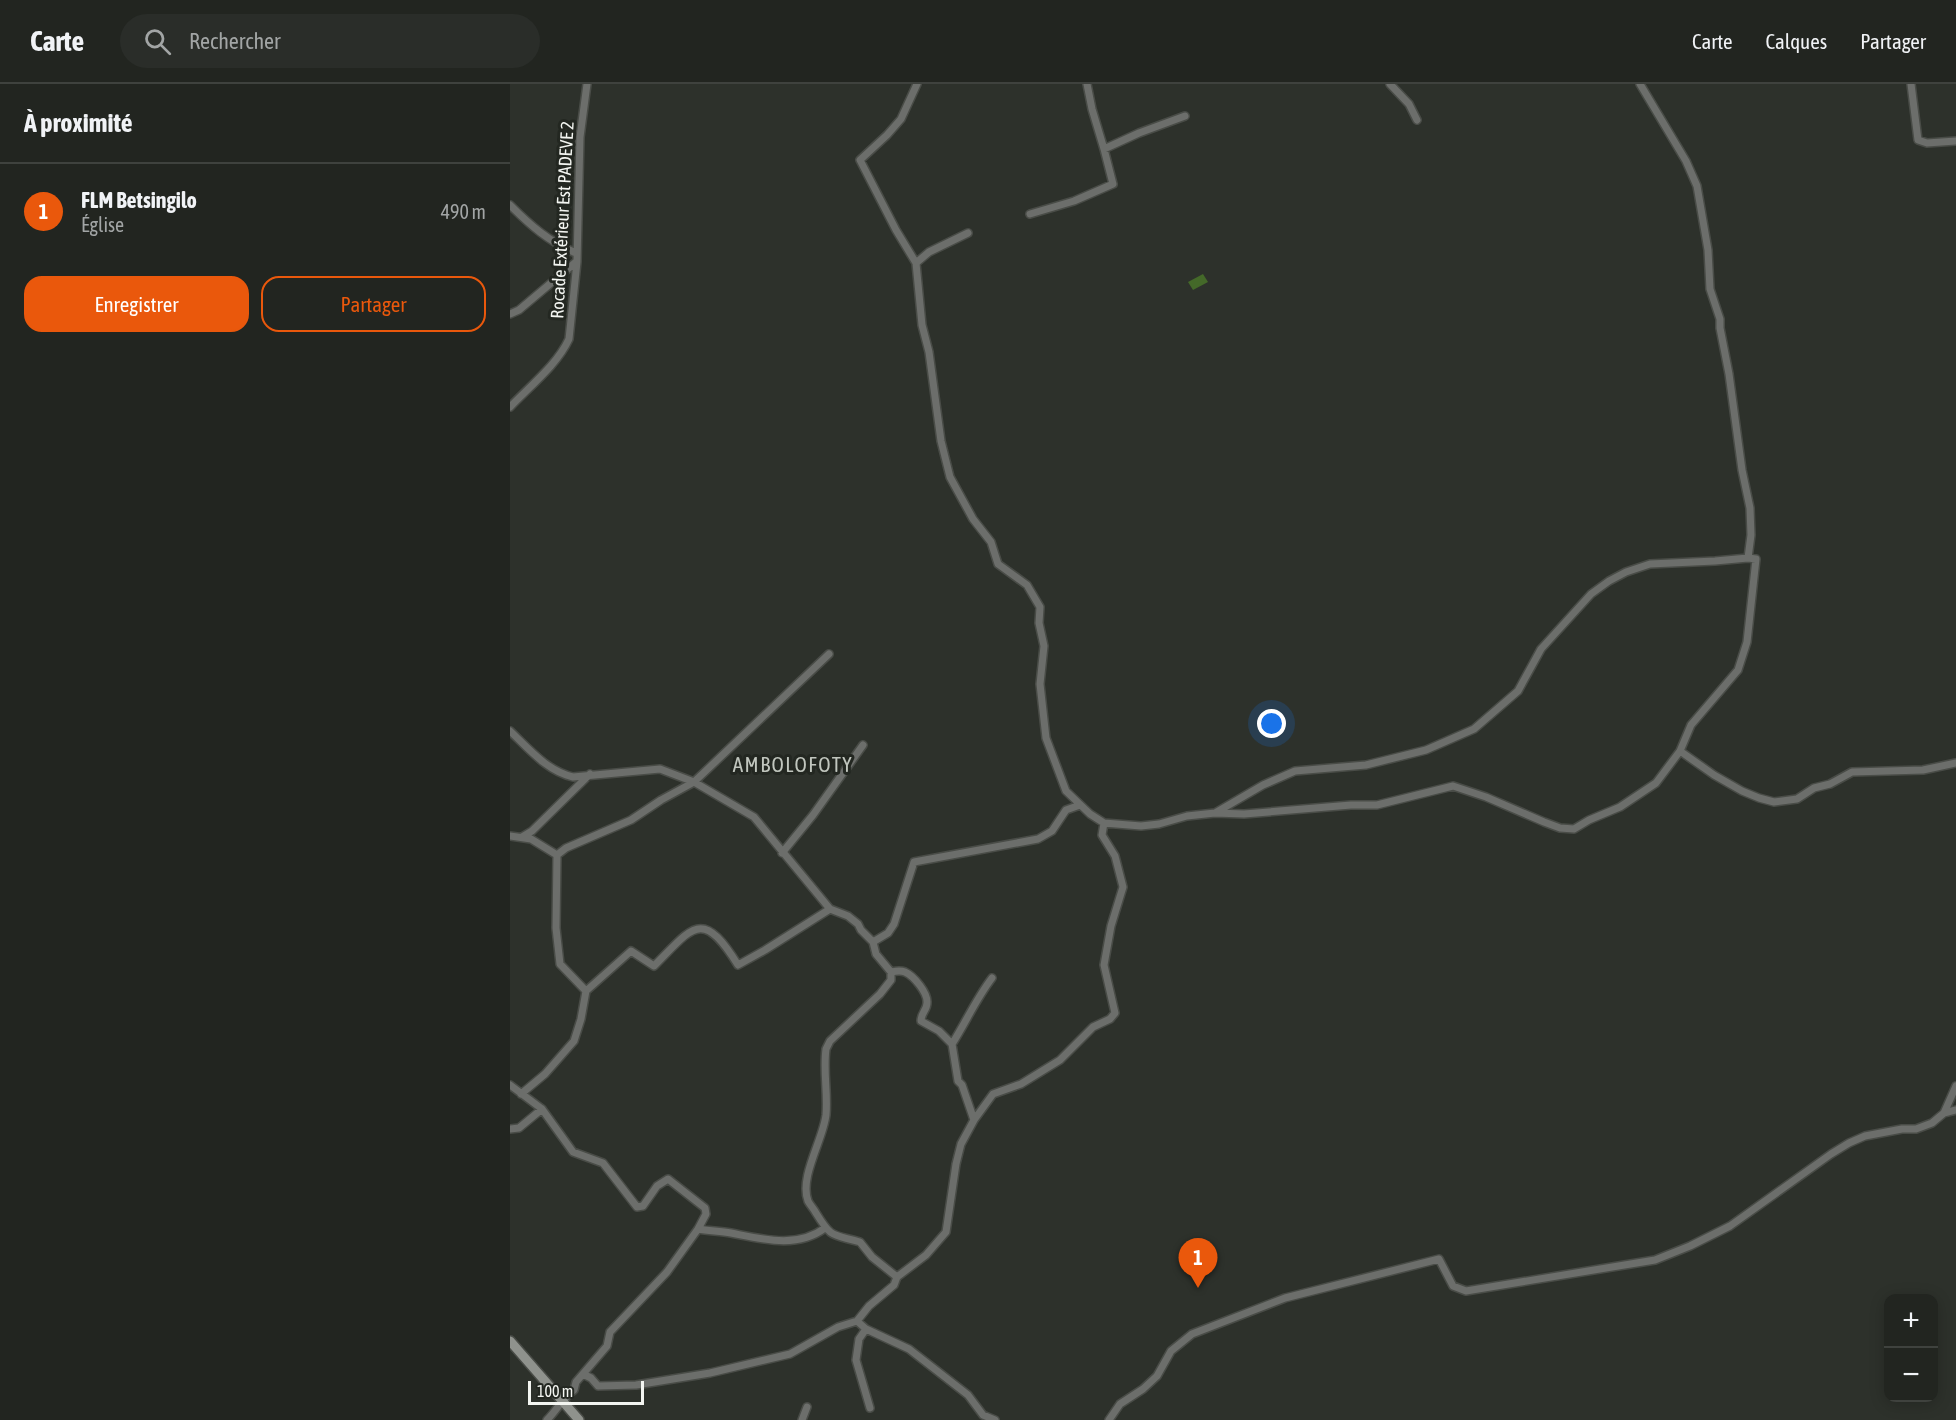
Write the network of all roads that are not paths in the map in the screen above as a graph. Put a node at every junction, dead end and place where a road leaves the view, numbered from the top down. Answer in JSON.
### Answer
{"nodes":[{"id":1,"x":587,"y":84,"type":"edge"},
{"id":2,"x":917,"y":84,"type":"edge"},
{"id":3,"x":1087,"y":84,"type":"edge"},
{"id":4,"x":1390,"y":84,"type":"edge"},
{"id":5,"x":1640,"y":84,"type":"edge"},
{"id":6,"x":1911,"y":84,"type":"edge"},
{"id":7,"x":1185,"y":116,"type":"dead end"},
{"id":8,"x":1417,"y":120,"type":"dead end"},
{"id":9,"x":1956,"y":141,"type":"edge"},
{"id":10,"x":1104,"y":149,"type":"junction"},
{"id":11,"x":510,"y":205,"type":"edge"},
{"id":12,"x":1030,"y":214,"type":"dead end"},
{"id":13,"x":968,"y":234,"type":"dead end"},
{"id":14,"x":576,"y":253,"type":"junction"},
{"id":15,"x":577,"y":262,"type":"junction"},
{"id":16,"x":916,"y":263,"type":"junction"},
{"id":17,"x":510,"y":314,"type":"edge"},
{"id":18,"x":510,"y":407,"type":"edge"},
{"id":19,"x":1748,"y":558,"type":"junction"},
{"id":20,"x":829,"y":654,"type":"dead end"},
{"id":21,"x":510,"y":731,"type":"edge"},
{"id":22,"x":862,"y":746,"type":"dead end"},
{"id":23,"x":1680,"y":752,"type":"junction"},
{"id":24,"x":1956,"y":763,"type":"edge"},
{"id":25,"x":590,"y":774,"type":"junction"},
{"id":26,"x":694,"y":782,"type":"junction"},
{"id":27,"x":1080,"y":805,"type":"junction"},
{"id":28,"x":1215,"y":813,"type":"junction"},
{"id":29,"x":1104,"y":823,"type":"junction"},
{"id":30,"x":510,"y":836,"type":"edge"},
{"id":31,"x":521,"y":837,"type":"junction"},
{"id":32,"x":782,"y":853,"type":"junction"},
{"id":33,"x":556,"y":855,"type":"junction"},
{"id":34,"x":830,"y":909,"type":"junction"},
{"id":35,"x":873,"y":942,"type":"junction"},
{"id":36,"x":891,"y":972,"type":"junction"},
{"id":37,"x":992,"y":978,"type":"dead end"},
{"id":38,"x":586,"y":991,"type":"junction"},
{"id":39,"x":952,"y":1044,"type":"junction"},
{"id":40,"x":510,"y":1085,"type":"edge"},
{"id":41,"x":1956,"y":1086,"type":"edge"},
{"id":42,"x":521,"y":1094,"type":"junction"},
{"id":43,"x":542,"y":1109,"type":"junction"},
{"id":44,"x":1956,"y":1110,"type":"edge"},
{"id":45,"x":1944,"y":1113,"type":"junction"},
{"id":46,"x":974,"y":1120,"type":"junction"},
{"id":47,"x":510,"y":1129,"type":"edge"},
{"id":48,"x":825,"y":1228,"type":"junction"},
{"id":49,"x":698,"y":1229,"type":"junction"},
{"id":50,"x":897,"y":1277,"type":"junction"},
{"id":51,"x":857,"y":1321,"type":"junction"},
{"id":52,"x":866,"y":1329,"type":"junction"},
{"id":53,"x":510,"y":1341,"type":"edge"},
{"id":54,"x":583,"y":1374,"type":"junction"},
{"id":55,"x":563,"y":1401,"type":"junction"},
{"id":56,"x":807,"y":1407,"type":"dead end"},
{"id":57,"x":870,"y":1408,"type":"dead end"},
{"id":58,"x":981,"y":1417,"type":"edge"},
{"id":59,"x":547,"y":1420,"type":"edge"},
{"id":60,"x":579,"y":1420,"type":"edge"},
{"id":61,"x":802,"y":1420,"type":"edge"},
{"id":62,"x":995,"y":1420,"type":"edge"},
{"id":63,"x":1109,"y":1420,"type":"edge"}],
"edges":[{"from":1,"to":14,"type":"street","name":"Rocade Extérieur Est PADEVE 2"},
{"from":2,"to":16,"type":"street"},
{"from":3,"to":10,"type":"street"},
{"from":4,"to":8,"type":"street"},
{"from":5,"to":19,"type":"street"},
{"from":6,"to":9,"type":"street"},
{"from":7,"to":10,"type":"street"},
{"from":10,"to":12,"type":"street"},
{"from":11,"to":14,"type":"street"},
{"from":13,"to":16,"type":"street"},
{"from":14,"to":15,"type":"street","name":"Rocade Extérieur Est PADEVE 2"},
{"from":15,"to":17,"type":"street"},
{"from":15,"to":18,"type":"street","name":"Rocade Extérieur Est PADEVE 2"},
{"from":16,"to":27,"type":"street"},
{"from":19,"to":23,"type":"street"},
{"from":19,"to":28,"type":"street"},
{"from":20,"to":26,"type":"street"},
{"from":21,"to":25,"type":"street"},
{"from":22,"to":32,"type":"street"},
{"from":23,"to":24,"type":"street"},
{"from":23,"to":28,"type":"street"},
{"from":25,"to":26,"type":"street"},
{"from":25,"to":31,"type":"street"},
{"from":26,"to":32,"type":"street"},
{"from":26,"to":33,"type":"street"},
{"from":27,"to":29,"type":"street"},
{"from":27,"to":35,"type":"street"},
{"from":28,"to":29,"type":"street"},
{"from":29,"to":46,"type":"street"},
{"from":30,"to":31,"type":"street"},
{"from":31,"to":33,"type":"street"},
{"from":32,"to":34,"type":"street"},
{"from":33,"to":38,"type":"street"},
{"from":34,"to":35,"type":"street"},
{"from":34,"to":38,"type":"street"},
{"from":35,"to":36,"type":"street"},
{"from":36,"to":39,"type":"street"},
{"from":36,"to":48,"type":"street"},
{"from":37,"to":39,"type":"street"},
{"from":38,"to":42,"type":"street"},
{"from":39,"to":46,"type":"street"},
{"from":40,"to":42,"type":"street"},
{"from":41,"to":45,"type":"street"},
{"from":42,"to":43,"type":"street"},
{"from":43,"to":47,"type":"street"},
{"from":43,"to":49,"type":"street"},
{"from":44,"to":45,"type":"street"},
{"from":45,"to":63,"type":"street"},
{"from":46,"to":50,"type":"street"},
{"from":48,"to":49,"type":"street"},
{"from":48,"to":50,"type":"street"},
{"from":49,"to":54,"type":"street"},
{"from":50,"to":51,"type":"street"},
{"from":51,"to":52,"type":"street"},
{"from":51,"to":54,"type":"street"},
{"from":52,"to":57,"type":"street"},
{"from":52,"to":58,"type":"street"},
{"from":53,"to":55,"type":"street"},
{"from":54,"to":55,"type":"street"},
{"from":55,"to":59,"type":"street"},
{"from":55,"to":60,"type":"street"},
{"from":56,"to":61,"type":"street"},
{"from":58,"to":62,"type":"street"}]}
